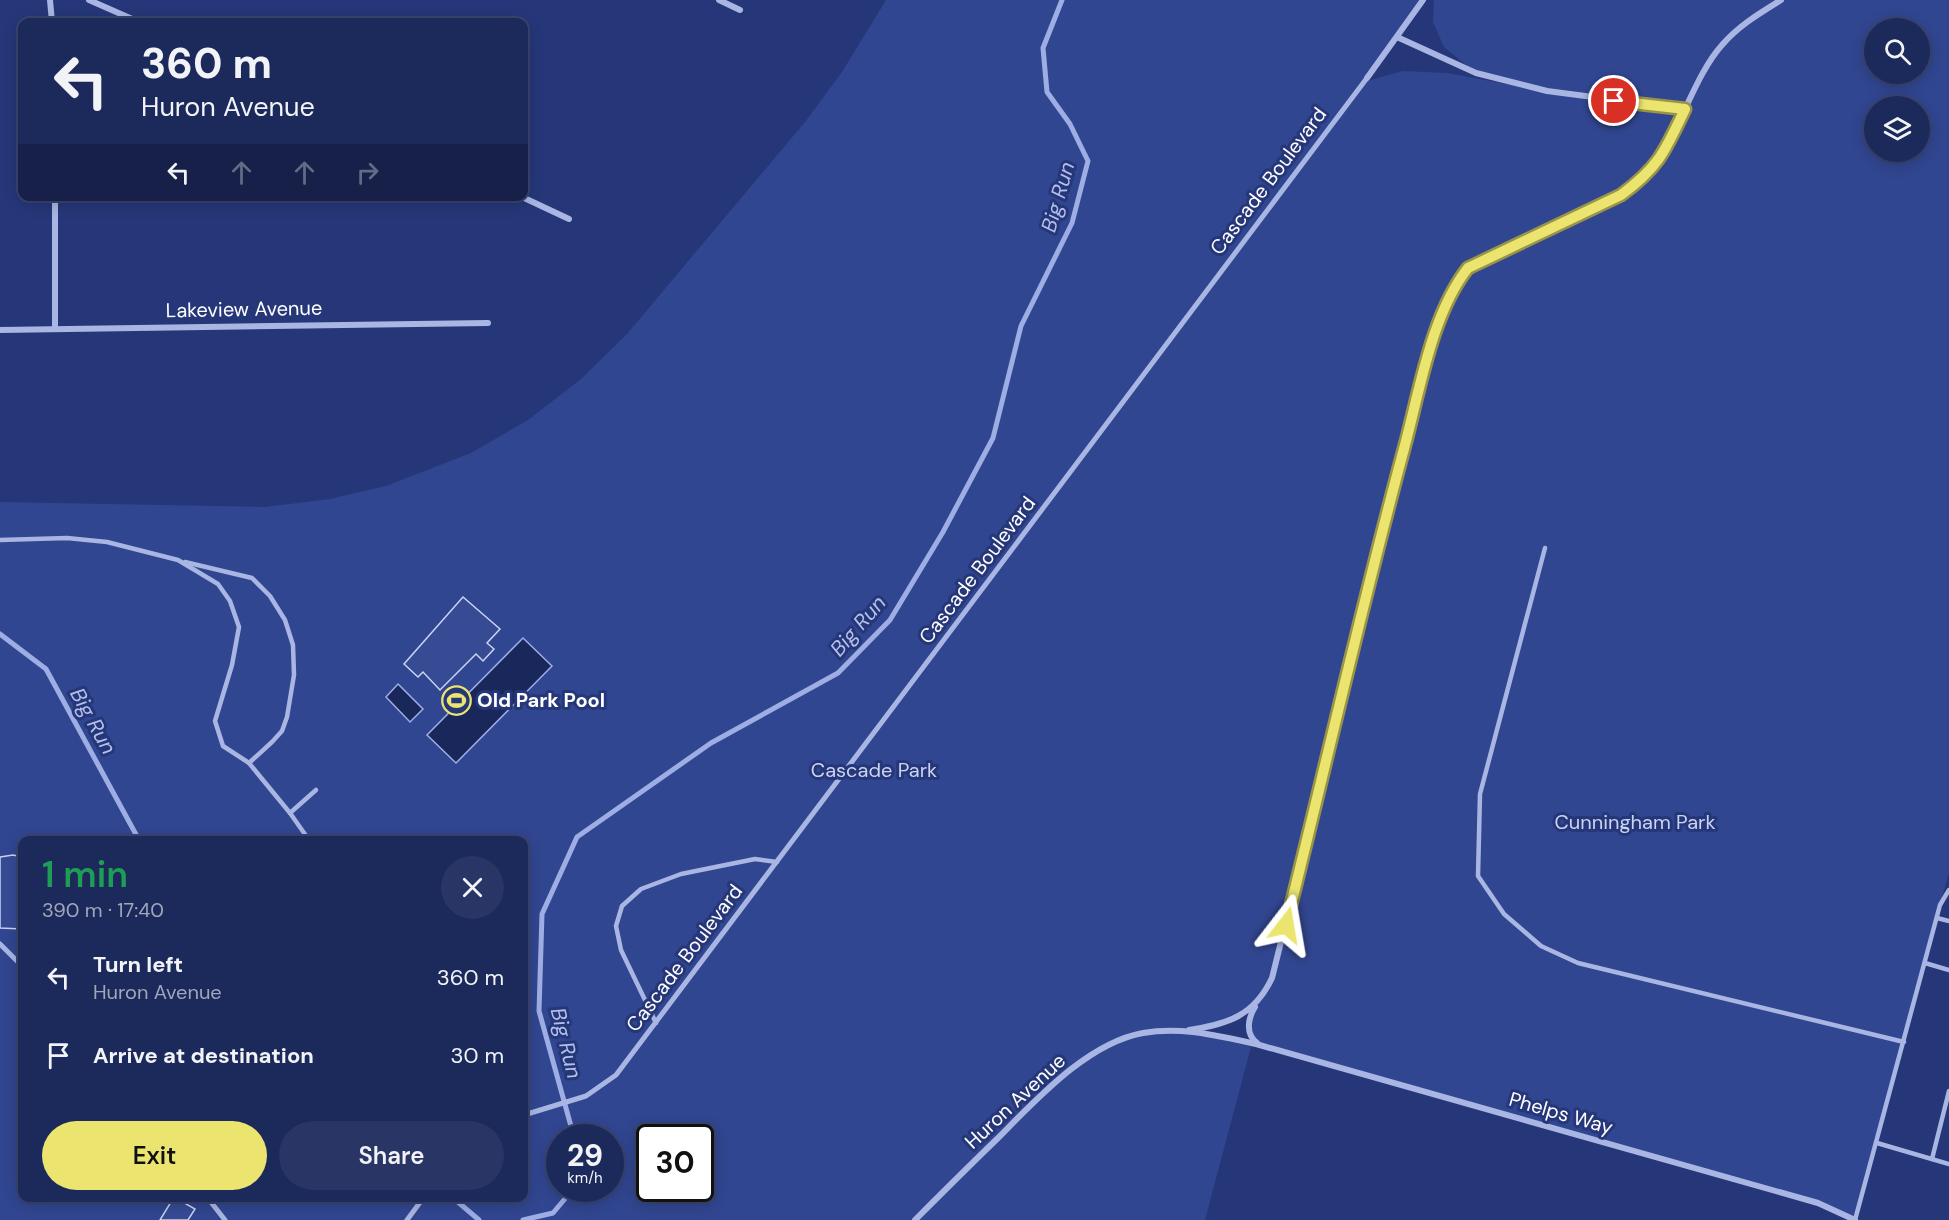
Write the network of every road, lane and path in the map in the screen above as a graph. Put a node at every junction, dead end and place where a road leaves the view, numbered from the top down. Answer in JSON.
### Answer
{"nodes":[{"id":1,"x":50,"y":0,"type":"edge"},
{"id":2,"x":89,"y":0,"type":"edge"},
{"id":3,"x":719,"y":0,"type":"edge"},
{"id":4,"x":1423,"y":0,"type":"edge"},
{"id":5,"x":1781,"y":0,"type":"edge"},
{"id":6,"x":740,"y":10,"type":"dead end"},
{"id":7,"x":52,"y":18,"type":"edge"},
{"id":8,"x":130,"y":18,"type":"edge"},
{"id":9,"x":1397,"y":37,"type":"junction"},
{"id":10,"x":1367,"y":78,"type":"joint"},
{"id":11,"x":1685,"y":109,"type":"junction"},
{"id":12,"x":528,"y":200,"type":"edge"},
{"id":13,"x":55,"y":201,"type":"edge"},
{"id":14,"x":569,"y":219,"type":"dead end"},
{"id":15,"x":488,"y":323,"type":"dead end"},
{"id":16,"x":55,"y":328,"type":"junction"},
{"id":17,"x":0,"y":330,"type":"edge"},
{"id":18,"x":0,"y":540,"type":"edge"},
{"id":19,"x":1545,"y":548,"type":"dead end"},
{"id":20,"x":178,"y":560,"type":"junction"},
{"id":21,"x":249,"y":763,"type":"junction"},
{"id":22,"x":316,"y":790,"type":"dead end"},
{"id":23,"x":290,"y":813,"type":"junction"},
{"id":24,"x":306,"y":836,"type":"edge"},
{"id":25,"x":777,"y":862,"type":"junction"},
{"id":26,"x":1949,"y":890,"type":"edge"},
{"id":27,"x":1937,"y":918,"type":"junction"},
{"id":28,"x":1949,"y":921,"type":"edge"},
{"id":29,"x":0,"y":944,"type":"edge"},
{"id":30,"x":18,"y":962,"type":"edge"},
{"id":31,"x":1925,"y":963,"type":"junction"},
{"id":32,"x":1949,"y":970,"type":"edge"},
{"id":33,"x":1259,"y":1001,"type":"junction"},
{"id":34,"x":656,"y":1023,"type":"junction"},
{"id":35,"x":1189,"y":1030,"type":"junction"},
{"id":36,"x":1904,"y":1042,"type":"junction"},
{"id":37,"x":1257,"y":1044,"type":"junction"},
{"id":38,"x":1949,"y":1091,"type":"edge"},
{"id":39,"x":528,"y":1114,"type":"edge"},
{"id":40,"x":1877,"y":1143,"type":"junction"},
{"id":41,"x":1932,"y":1159,"type":"junction"},
{"id":42,"x":1949,"y":1164,"type":"edge"},
{"id":43,"x":211,"y":1202,"type":"edge"},
{"id":44,"x":420,"y":1202,"type":"edge"},
{"id":45,"x":225,"y":1220,"type":"edge"},
{"id":46,"x":407,"y":1220,"type":"edge"},
{"id":47,"x":915,"y":1220,"type":"edge"},
{"id":48,"x":1855,"y":1220,"type":"edge"}],
"edges":[{"from":1,"to":7,"type":"street"},
{"from":2,"to":8,"type":"street"},
{"from":3,"to":6,"type":"street"},
{"from":4,"to":9,"type":"street","name":"Cascade Boulevard"},
{"from":5,"to":11,"type":"street","name":"Huron Avenue"},
{"from":9,"to":10,"type":"street","name":"Cascade Boulevard"},
{"from":9,"to":11,"type":"street"},
{"from":10,"to":25,"type":"street","name":"Cascade Boulevard"},
{"from":11,"to":33,"type":"street","name":"Huron Avenue"},
{"from":12,"to":14,"type":"street"},
{"from":13,"to":16,"type":"street"},
{"from":15,"to":16,"type":"street","name":"Lakeview Avenue"},
{"from":16,"to":17,"type":"street","name":"Lakeview Avenue"},
{"from":18,"to":20,"type":"lane"},
{"from":19,"to":36,"type":"lane"},
{"from":20,"to":21,"type":"lane"},
{"from":20,"to":21,"type":"lane"},
{"from":21,"to":23,"type":"lane"},
{"from":22,"to":23,"type":"lane"},
{"from":23,"to":24,"type":"lane"},
{"from":25,"to":34,"type":"street","name":"Cascade Boulevard"},
{"from":25,"to":34,"type":"lane"},
{"from":26,"to":27,"type":"lane"},
{"from":27,"to":28,"type":"lane"},
{"from":27,"to":31,"type":"lane"},
{"from":29,"to":30,"type":"street"},
{"from":31,"to":32,"type":"lane"},
{"from":31,"to":36,"type":"lane"},
{"from":33,"to":35,"type":"street","name":"Huron Avenue"},
{"from":33,"to":37,"type":"street"},
{"from":34,"to":39,"type":"street","name":"Cascade Boulevard"},
{"from":35,"to":37,"type":"street","name":"Huron Avenue"},
{"from":35,"to":47,"type":"street","name":"Huron Avenue"},
{"from":36,"to":40,"type":"lane"},
{"from":37,"to":48,"type":"street","name":"Phelps Way"},
{"from":38,"to":41,"type":"lane"},
{"from":40,"to":41,"type":"lane"},
{"from":40,"to":48,"type":"lane"},
{"from":41,"to":42,"type":"lane"},
{"from":43,"to":45,"type":"street"},
{"from":44,"to":46,"type":"street"}]}
